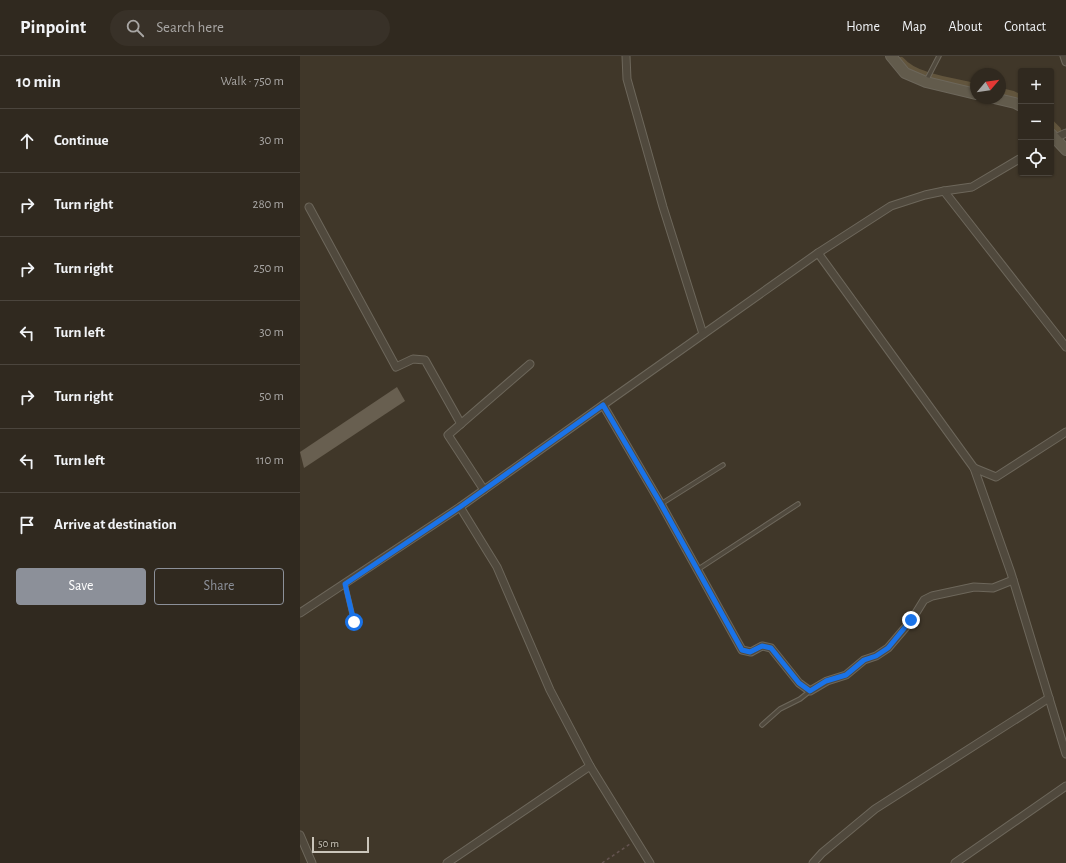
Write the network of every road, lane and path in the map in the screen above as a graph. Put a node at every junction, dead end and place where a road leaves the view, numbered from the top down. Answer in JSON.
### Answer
{"nodes":[{"id":1,"x":626,"y":56,"type":"edge"},
{"id":2,"x":891,"y":56,"type":"edge"},
{"id":3,"x":939,"y":56,"type":"edge"},
{"id":4,"x":1064,"y":56,"type":"edge"},
{"id":5,"x":1066,"y":62,"type":"edge"},
{"id":6,"x":926,"y":82,"type":"junction"},
{"id":7,"x":970,"y":93,"type":"edge"},
{"id":8,"x":1006,"y":101,"type":"edge"},
{"id":9,"x":1018,"y":104,"type":"edge"},
{"id":10,"x":1066,"y":133,"type":"edge"},
{"id":11,"x":1054,"y":137,"type":"edge"},
{"id":12,"x":1054,"y":140,"type":"edge"},
{"id":13,"x":1066,"y":150,"type":"edge"},
{"id":14,"x":1018,"y":160,"type":"edge"},
{"id":15,"x":944,"y":191,"type":"junction"},
{"id":16,"x":309,"y":207,"type":"dead end"},
{"id":17,"x":818,"y":253,"type":"junction"},
{"id":18,"x":703,"y":334,"type":"junction"},
{"id":19,"x":1066,"y":347,"type":"edge"},
{"id":20,"x":530,"y":364,"type":"dead end"},
{"id":21,"x":603,"y":405,"type":"junction"},
{"id":22,"x":461,"y":424,"type":"junction"},
{"id":23,"x":1066,"y":432,"type":"edge"},
{"id":24,"x":723,"y":464,"type":"dead end"},
{"id":25,"x":974,"y":468,"type":"junction"},
{"id":26,"x":484,"y":490,"type":"junction"},
{"id":27,"x":661,"y":504,"type":"junction"},
{"id":28,"x":798,"y":504,"type":"dead end"},
{"id":29,"x":460,"y":507,"type":"junction"},
{"id":30,"x":697,"y":570,"type":"junction"},
{"id":31,"x":1013,"y":580,"type":"junction"},
{"id":32,"x":345,"y":584,"type":"junction"},
{"id":33,"x":300,"y":613,"type":"edge"},
{"id":34,"x":354,"y":622,"type":"dead end"},
{"id":35,"x":810,"y":691,"type":"junction"},
{"id":36,"x":1049,"y":698,"type":"junction"},
{"id":37,"x":762,"y":725,"type":"dead end"},
{"id":38,"x":1066,"y":754,"type":"edge"},
{"id":39,"x":590,"y":766,"type":"junction"},
{"id":40,"x":1066,"y":786,"type":"edge"},
{"id":41,"x":300,"y":835,"type":"edge"},
{"id":42,"x":636,"y":840,"type":"junction"},
{"id":43,"x":312,"y":863,"type":"edge"},
{"id":44,"x":447,"y":863,"type":"edge"},
{"id":45,"x":602,"y":863,"type":"edge"},
{"id":46,"x":650,"y":863,"type":"edge"},
{"id":47,"x":813,"y":863,"type":"edge"},
{"id":48,"x":955,"y":863,"type":"edge"}],
"edges":[{"from":1,"to":18,"type":"street"},
{"from":2,"to":6,"type":"street"},
{"from":3,"to":6,"type":"lane"},
{"from":4,"to":5,"type":"street"},
{"from":6,"to":7,"type":"street"},
{"from":8,"to":9,"type":"street"},
{"from":10,"to":11,"type":"street"},
{"from":12,"to":13,"type":"street"},
{"from":14,"to":15,"type":"street"},
{"from":15,"to":17,"type":"street"},
{"from":15,"to":19,"type":"street"},
{"from":16,"to":22,"type":"street"},
{"from":17,"to":18,"type":"street"},
{"from":17,"to":25,"type":"street"},
{"from":18,"to":21,"type":"street"},
{"from":20,"to":22,"type":"street"},
{"from":21,"to":26,"type":"street"},
{"from":21,"to":27,"type":"street"},
{"from":22,"to":26,"type":"street"},
{"from":23,"to":25,"type":"street"},
{"from":24,"to":27,"type":"lane"},
{"from":25,"to":31,"type":"street"},
{"from":26,"to":29,"type":"street"},
{"from":27,"to":30,"type":"street"},
{"from":28,"to":30,"type":"lane"},
{"from":29,"to":32,"type":"street"},
{"from":29,"to":39,"type":"street"},
{"from":30,"to":35,"type":"street"},
{"from":31,"to":35,"type":"street"},
{"from":31,"to":36,"type":"street"},
{"from":32,"to":33,"type":"street"},
{"from":32,"to":34,"type":"lane"},
{"from":35,"to":37,"type":"lane"},
{"from":36,"to":38,"type":"street"},
{"from":36,"to":47,"type":"street"},
{"from":39,"to":42,"type":"street"},
{"from":39,"to":44,"type":"street"},
{"from":40,"to":48,"type":"street"},
{"from":41,"to":43,"type":"street"},
{"from":42,"to":45,"type":"path"},
{"from":42,"to":46,"type":"street"}]}
